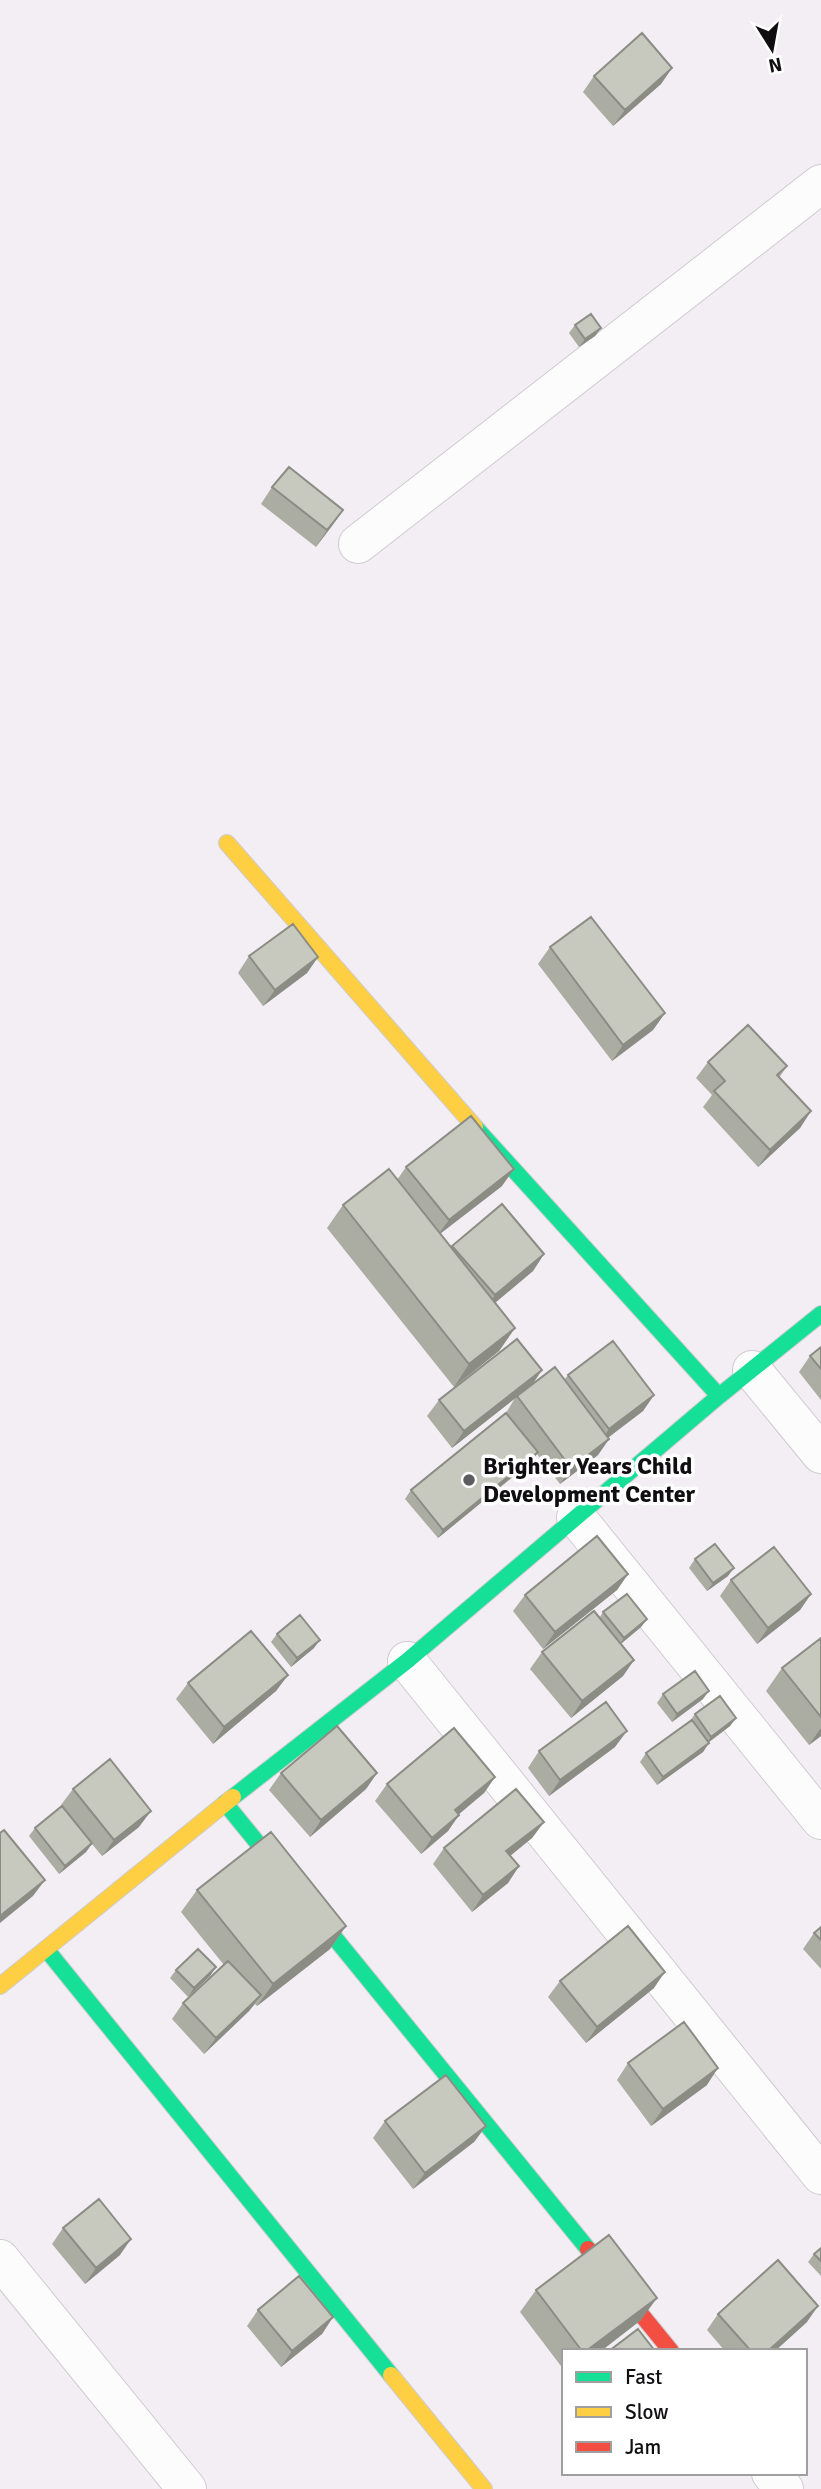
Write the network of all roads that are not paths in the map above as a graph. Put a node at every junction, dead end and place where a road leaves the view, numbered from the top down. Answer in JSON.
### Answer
{"nodes":[{"id":1,"x":821,"y":184,"type":"edge"},
{"id":2,"x":358,"y":544,"type":"dead end"},
{"id":3,"x":227,"y":844,"type":"dead end"},
{"id":4,"x":821,"y":1314,"type":"edge"},
{"id":5,"x":752,"y":1370,"type":"junction"},
{"id":6,"x":719,"y":1396,"type":"junction"},
{"id":7,"x":821,"y":1454,"type":"edge"},
{"id":8,"x":576,"y":1517,"type":"junction"},
{"id":9,"x":407,"y":1661,"type":"junction"},
{"id":10,"x":225,"y":1803,"type":"junction"},
{"id":11,"x":821,"y":1820,"type":"edge"},
{"id":12,"x":46,"y":1949,"type":"junction"},
{"id":13,"x":0,"y":1986,"type":"edge"},
{"id":14,"x":821,"y":2175,"type":"edge"},
{"id":15,"x":0,"y":2259,"type":"edge"},
{"id":16,"x":669,"y":2349,"type":"edge"},
{"id":17,"x":773,"y":2475,"type":"edge"},
{"id":18,"x":187,"y":2489,"type":"edge"},
{"id":19,"x":484,"y":2489,"type":"edge"},
{"id":20,"x":784,"y":2489,"type":"edge"}],
"edges":[{"from":1,"to":2,"type":"street"},
{"from":3,"to":6,"type":"street"},
{"from":4,"to":5,"type":"street"},
{"from":5,"to":6,"type":"street"},
{"from":5,"to":7,"type":"street"},
{"from":6,"to":8,"type":"street"},
{"from":8,"to":9,"type":"street"},
{"from":8,"to":11,"type":"street"},
{"from":9,"to":10,"type":"street"},
{"from":9,"to":14,"type":"street"},
{"from":10,"to":12,"type":"street"},
{"from":10,"to":16,"type":"street"},
{"from":12,"to":13,"type":"street"},
{"from":12,"to":19,"type":"street"},
{"from":15,"to":18,"type":"street"},
{"from":17,"to":20,"type":"street"}]}
